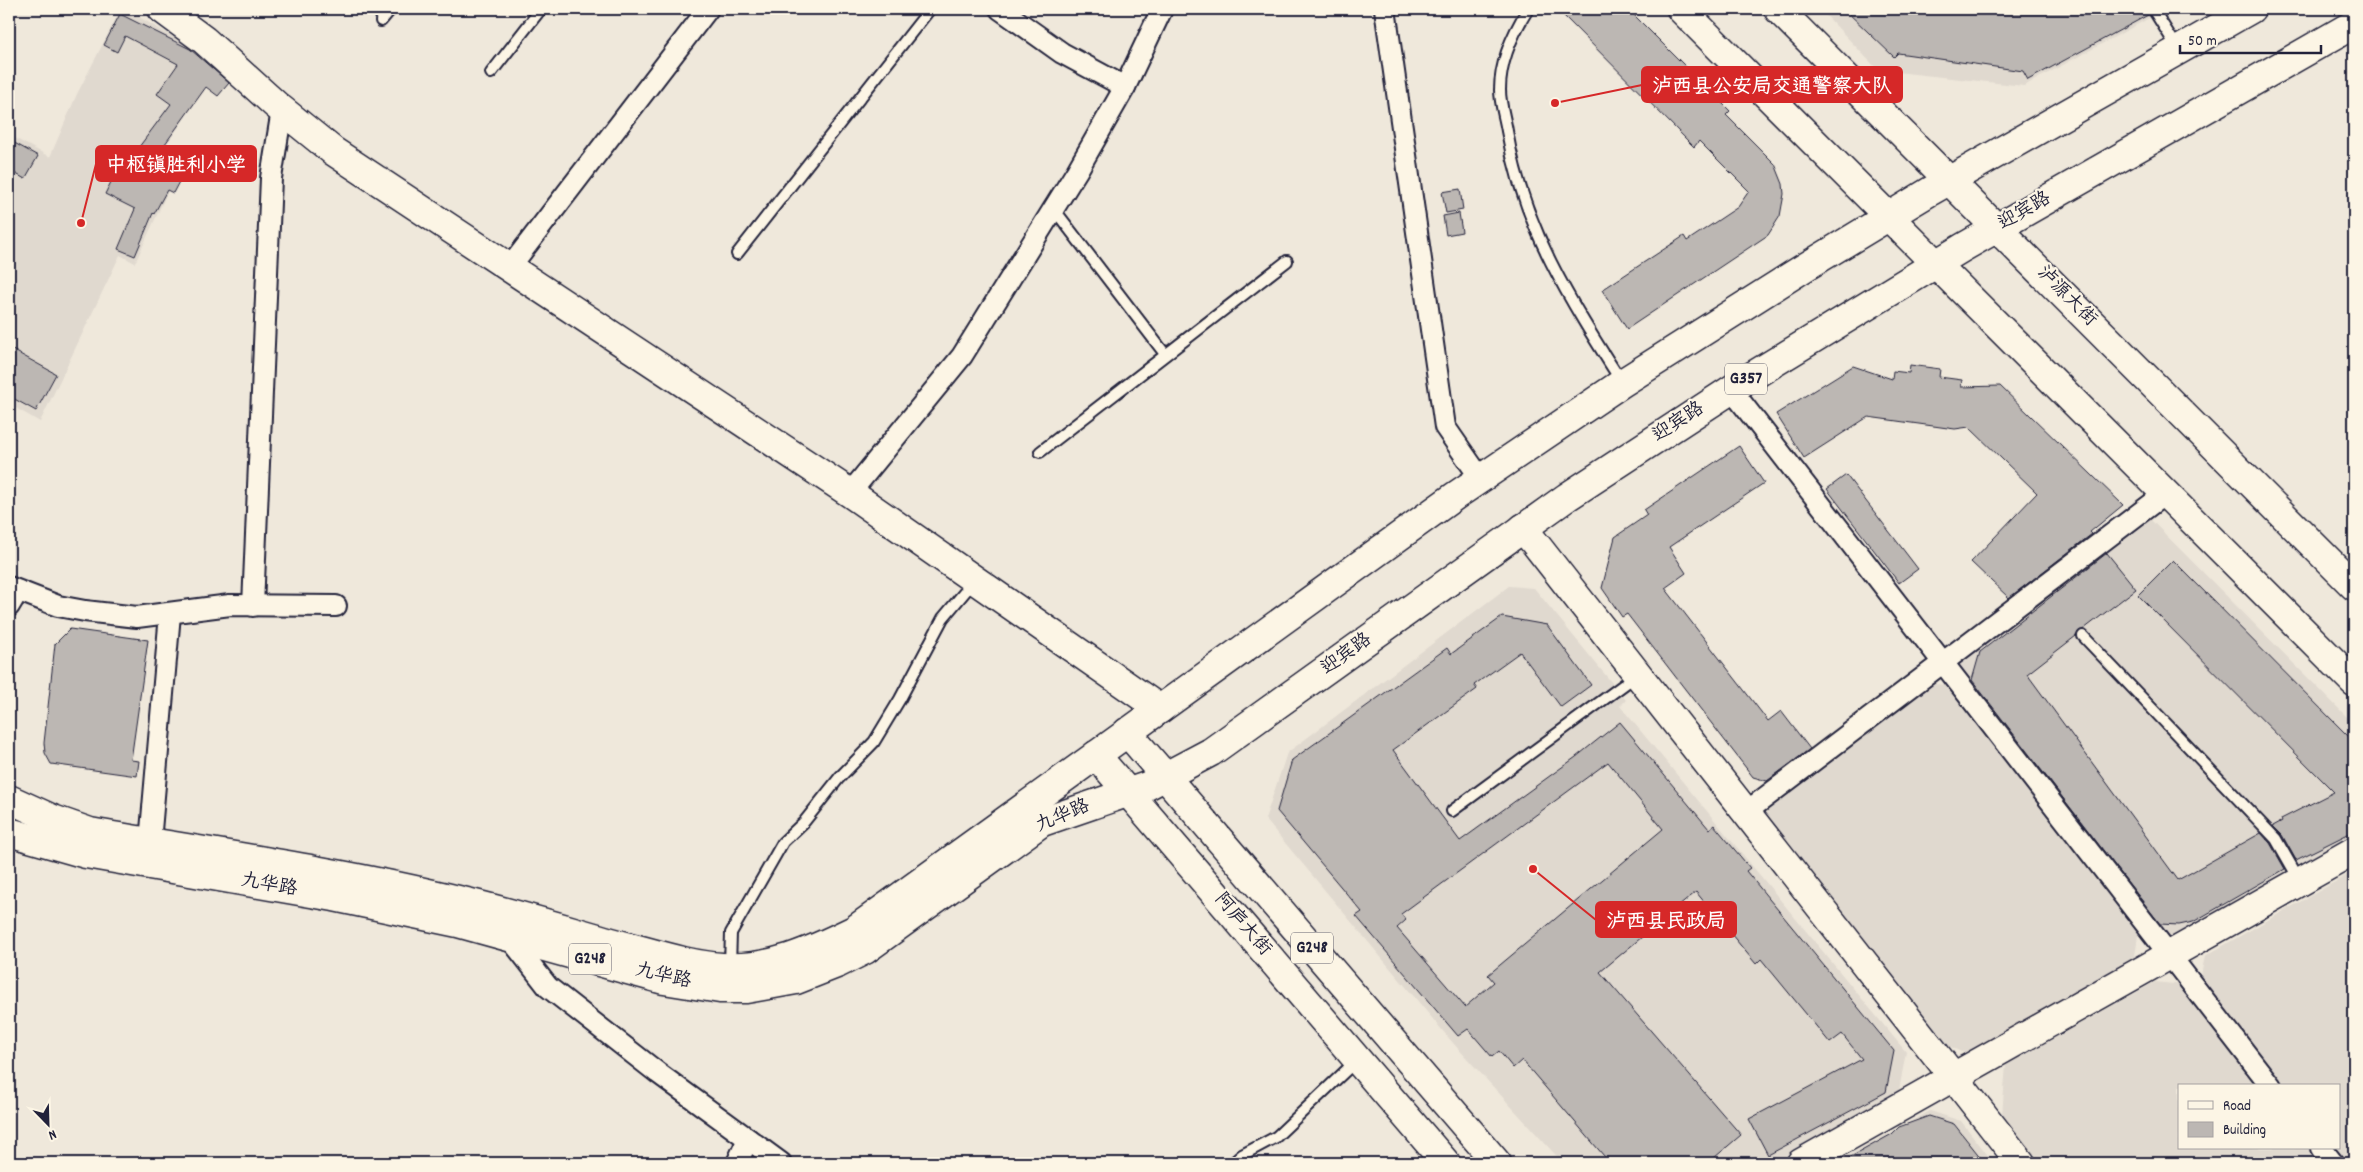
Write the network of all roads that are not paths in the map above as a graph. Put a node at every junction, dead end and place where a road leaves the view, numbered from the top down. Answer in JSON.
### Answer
{"nodes":[{"id":1,"x":162,"y":9,"type":"edge"},
{"id":2,"x":391,"y":9,"type":"edge"},
{"id":3,"x":541,"y":9,"type":"edge"},
{"id":4,"x":708,"y":9,"type":"edge"},
{"id":5,"x":930,"y":9,"type":"edge"},
{"id":6,"x":1000,"y":9,"type":"edge"},
{"id":7,"x":1162,"y":9,"type":"edge"},
{"id":8,"x":1385,"y":9,"type":"edge"},
{"id":9,"x":1528,"y":9,"type":"edge"},
{"id":10,"x":1681,"y":9,"type":"edge"},
{"id":11,"x":1778,"y":9,"type":"edge"},
{"id":12,"x":2153,"y":9,"type":"edge"},
{"id":13,"x":2250,"y":9,"type":"edge"},
{"id":14,"x":381,"y":21,"type":"dead end"},
{"id":15,"x":2354,"y":24,"type":"edge"},
{"id":16,"x":2178,"y":50,"type":"junction"},
{"id":17,"x":491,"y":73,"type":"dead end"},
{"id":18,"x":1125,"y":87,"type":"junction"},
{"id":19,"x":282,"y":110,"type":"junction"},
{"id":20,"x":1949,"y":180,"type":"junction"},
{"id":21,"x":1054,"y":209,"type":"junction"},
{"id":22,"x":1889,"y":216,"type":"junction"},
{"id":23,"x":1997,"y":228,"type":"junction"},
{"id":24,"x":737,"y":254,"type":"dead end"},
{"id":25,"x":1287,"y":261,"type":"dead end"},
{"id":26,"x":1936,"y":263,"type":"junction"},
{"id":27,"x":510,"y":267,"type":"junction"},
{"id":28,"x":1165,"y":354,"type":"junction"},
{"id":29,"x":1622,"y":383,"type":"junction"},
{"id":30,"x":1731,"y":389,"type":"junction"},
{"id":31,"x":1040,"y":452,"type":"dead end"},
{"id":32,"x":1481,"y":479,"type":"junction"},
{"id":33,"x":850,"y":493,"type":"junction"},
{"id":34,"x":2166,"y":493,"type":"junction"},
{"id":35,"x":1523,"y":528,"type":"junction"},
{"id":36,"x":975,"y":580,"type":"junction"},
{"id":37,"x":2354,"y":586,"type":"edge"},
{"id":38,"x":12,"y":595,"type":"edge"},
{"id":39,"x":253,"y":606,"type":"junction"},
{"id":40,"x":336,"y":606,"type":"dead end"},
{"id":41,"x":170,"y":614,"type":"junction"},
{"id":42,"x":2083,"y":636,"type":"dead end"},
{"id":43,"x":1943,"y":663,"type":"junction"},
{"id":44,"x":1638,"y":674,"type":"junction"},
{"id":45,"x":2354,"y":682,"type":"edge"},
{"id":46,"x":1160,"y":709,"type":"junction"},
{"id":47,"x":1128,"y":732,"type":"junction"},
{"id":48,"x":1096,"y":755,"type":"junction"},
{"id":49,"x":1166,"y":777,"type":"junction"},
{"id":50,"x":1129,"y":792,"type":"junction"},
{"id":51,"x":9,"y":799,"type":"edge"},
{"id":52,"x":1452,"y":811,"type":"dead end"},
{"id":53,"x":1746,"y":812,"type":"junction"},
{"id":54,"x":9,"y":832,"type":"edge"},
{"id":55,"x":150,"y":842,"type":"junction"},
{"id":56,"x":2354,"y":851,"type":"edge"},
{"id":57,"x":2301,"y":882,"type":"junction"},
{"id":58,"x":509,"y":937,"type":"junction"},
{"id":59,"x":2169,"y":956,"type":"junction"},
{"id":60,"x":730,"y":967,"type":"junction"},
{"id":61,"x":1358,"y":1060,"type":"junction"},
{"id":62,"x":1954,"y":1077,"type":"junction"},
{"id":63,"x":2268,"y":1084,"type":"edge"},
{"id":64,"x":748,"y":1139,"type":"junction"},
{"id":65,"x":2323,"y":1150,"type":"edge"},
{"id":66,"x":737,"y":1163,"type":"edge"},
{"id":67,"x":781,"y":1163,"type":"edge"},
{"id":68,"x":1233,"y":1163,"type":"edge"},
{"id":69,"x":1446,"y":1163,"type":"edge"},
{"id":70,"x":1497,"y":1163,"type":"edge"},
{"id":71,"x":1801,"y":1163,"type":"edge"},
{"id":72,"x":2021,"y":1163,"type":"edge"},
{"id":73,"x":2333,"y":1163,"type":"edge"}],
"edges":[{"from":1,"to":19,"type":"main road"},
{"from":2,"to":14,"type":"lane"},
{"from":3,"to":17,"type":"lane"},
{"from":4,"to":27,"type":"street"},
{"from":5,"to":24,"type":"lane"},
{"from":6,"to":18,"type":"street"},
{"from":7,"to":18,"type":"street"},
{"from":8,"to":32,"type":"street"},
{"from":9,"to":29,"type":"lane"},
{"from":10,"to":22,"type":"main road"},
{"from":11,"to":20,"type":"main road","name":"泸源大街"},
{"from":12,"to":16,"type":"lane"},
{"from":13,"to":16,"type":"main road"},
{"from":15,"to":23,"type":"main road","name":"迎宾路","number":"G357"},
{"from":16,"to":20,"type":"main road"},
{"from":18,"to":21,"type":"street"},
{"from":19,"to":27,"type":"main road"},
{"from":19,"to":39,"type":"street"},
{"from":20,"to":22,"type":"main road"},
{"from":20,"to":23,"type":"main road","name":"泸源大街"},
{"from":21,"to":28,"type":"lane"},
{"from":21,"to":33,"type":"street"},
{"from":22,"to":26,"type":"main road"},
{"from":22,"to":29,"type":"main road"},
{"from":23,"to":26,"type":"main road","name":"迎宾路","number":"G357"},
{"from":23,"to":37,"type":"main road","name":"泸源大街"},
{"from":25,"to":28,"type":"lane"},
{"from":26,"to":30,"type":"main road","name":"迎宾路","number":"G357"},
{"from":26,"to":34,"type":"main road"},
{"from":27,"to":33,"type":"main road"},
{"from":28,"to":31,"type":"lane"},
{"from":29,"to":32,"type":"main road"},
{"from":30,"to":35,"type":"main road","name":"迎宾路","number":"G357"},
{"from":30,"to":43,"type":"street"},
{"from":32,"to":46,"type":"main road"},
{"from":33,"to":36,"type":"main road"},
{"from":34,"to":43,"type":"street"},
{"from":34,"to":45,"type":"main road"},
{"from":35,"to":44,"type":"main road"},
{"from":35,"to":49,"type":"main road","name":"迎宾路","number":"G357"},
{"from":36,"to":46,"type":"main road"},
{"from":36,"to":60,"type":"lane"},
{"from":38,"to":41,"type":"street"},
{"from":39,"to":40,"type":"street"},
{"from":39,"to":41,"type":"street"},
{"from":41,"to":55,"type":"street"},
{"from":42,"to":57,"type":"lane"},
{"from":43,"to":53,"type":"street"},
{"from":43,"to":59,"type":"street"},
{"from":44,"to":52,"type":"lane"},
{"from":44,"to":53,"type":"main road"},
{"from":46,"to":47,"type":"main road"},
{"from":47,"to":48,"type":"main road","number":"G248"},
{"from":47,"to":49,"type":"main road","number":"G248"},
{"from":48,"to":50,"type":"main road","name":"阿庐大街","number":"G248"},
{"from":48,"to":60,"type":"main road","name":"九华路","number":"G248"},
{"from":49,"to":50,"type":"main road","name":"迎宾路","number":"G248"},
{"from":49,"to":70,"type":"main road","number":"G248"},
{"from":50,"to":58,"type":"main road","name":"九华路","number":"G248"},
{"from":50,"to":61,"type":"main road","name":"阿庐大街","number":"G248"},
{"from":51,"to":55,"type":"main road","name":"九华路","number":"G248"},
{"from":53,"to":62,"type":"main road"},
{"from":54,"to":58,"type":"main road","name":"九华路","number":"G248"},
{"from":55,"to":60,"type":"main road","name":"九华路","number":"G248"},
{"from":56,"to":57,"type":"main road"},
{"from":57,"to":59,"type":"main road"},
{"from":58,"to":64,"type":"street"},
{"from":59,"to":62,"type":"main road"},
{"from":59,"to":63,"type":"street"},
{"from":61,"to":68,"type":"lane"},
{"from":61,"to":69,"type":"main road","name":"阿庐大街","number":"G248"},
{"from":62,"to":71,"type":"main road"},
{"from":62,"to":72,"type":"main road"},
{"from":64,"to":66,"type":"street"},
{"from":64,"to":67,"type":"street"},
{"from":65,"to":73,"type":"street"}]}
